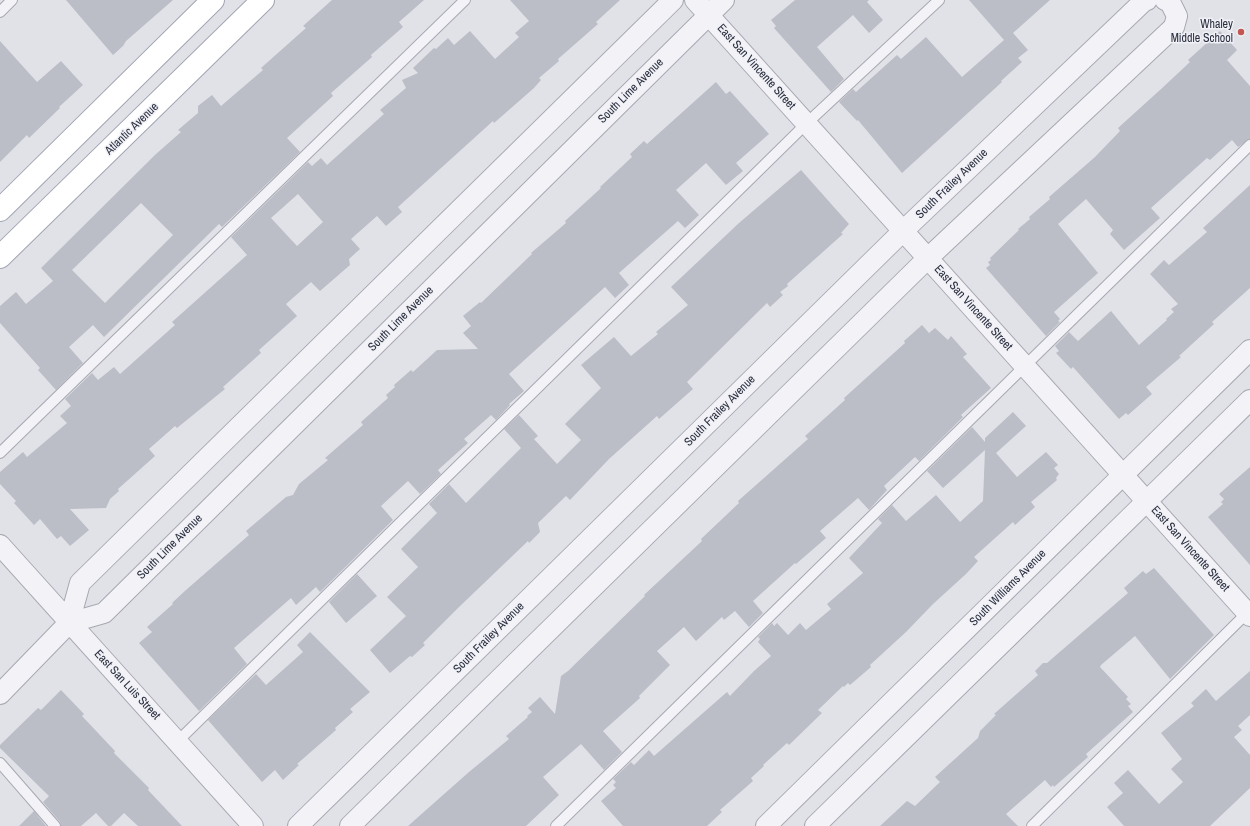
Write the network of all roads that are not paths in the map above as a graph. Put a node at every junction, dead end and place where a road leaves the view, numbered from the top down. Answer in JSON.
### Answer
{"nodes":[{"id":1,"x":12,"y":0,"type":"edge"},
{"id":2,"x":213,"y":0,"type":"edge"},
{"id":3,"x":263,"y":0,"type":"edge"},
{"id":4,"x":465,"y":0,"type":"edge"},
{"id":5,"x":673,"y":0,"type":"edge"},
{"id":6,"x":695,"y":0,"type":"edge"},
{"id":7,"x":724,"y":0,"type":"edge"},
{"id":8,"x":939,"y":0,"type":"edge"},
{"id":9,"x":1147,"y":0,"type":"edge"},
{"id":10,"x":1165,"y":0,"type":"edge"},
{"id":11,"x":0,"y":12,"type":"edge"},
{"id":12,"x":709,"y":15,"type":"junction"},
{"id":13,"x":807,"y":123,"type":"junction"},
{"id":14,"x":1250,"y":144,"type":"edge"},
{"id":15,"x":0,"y":210,"type":"edge"},
{"id":16,"x":903,"y":231,"type":"junction"},
{"id":17,"x":0,"y":257,"type":"edge"},
{"id":18,"x":928,"y":258,"type":"junction"},
{"id":19,"x":1250,"y":350,"type":"edge"},
{"id":20,"x":1026,"y":366,"type":"junction"},
{"id":21,"x":1250,"y":400,"type":"edge"},
{"id":22,"x":0,"y":453,"type":"edge"},
{"id":23,"x":1123,"y":474,"type":"junction"},
{"id":24,"x":1146,"y":500,"type":"junction"},
{"id":25,"x":0,"y":545,"type":"edge"},
{"id":26,"x":1249,"y":613,"type":"edge"},
{"id":27,"x":69,"y":623,"type":"junction"},
{"id":28,"x":0,"y":694,"type":"edge"},
{"id":29,"x":178,"y":741,"type":"junction"},
{"id":30,"x":0,"y":763,"type":"edge"},
{"id":31,"x":55,"y":826,"type":"edge"},
{"id":32,"x":253,"y":826,"type":"edge"},
{"id":33,"x":298,"y":826,"type":"edge"},
{"id":34,"x":350,"y":826,"type":"edge"},
{"id":35,"x":556,"y":826,"type":"edge"},
{"id":36,"x":766,"y":826,"type":"edge"},
{"id":37,"x":815,"y":826,"type":"edge"},
{"id":38,"x":1032,"y":826,"type":"edge"}],
"edges":[{"from":1,"to":11,"type":"lane"},
{"from":2,"to":15,"type":"main road"},
{"from":3,"to":17,"type":"main road","name":"Atlantic Avenue"},
{"from":4,"to":22,"type":"lane"},
{"from":5,"to":27,"type":"street","name":"South Lime Avenue"},
{"from":6,"to":12,"type":"street","name":"East San Vincente Street"},
{"from":7,"to":12,"type":"street","name":"South Lime Avenue"},
{"from":8,"to":13,"type":"lane"},
{"from":9,"to":16,"type":"street","name":"South Frailey Avenue"},
{"from":10,"to":18,"type":"street"},
{"from":12,"to":13,"type":"street","name":"East San Vincente Street"},
{"from":12,"to":27,"type":"street","name":"South Lime Avenue"},
{"from":13,"to":16,"type":"street","name":"East San Vincente Street"},
{"from":13,"to":29,"type":"lane"},
{"from":14,"to":20,"type":"lane"},
{"from":16,"to":18,"type":"street","name":"East San Vincente Street"},
{"from":16,"to":33,"type":"street","name":"South Frailey Avenue"},
{"from":18,"to":20,"type":"street","name":"East San Vincente Street"},
{"from":18,"to":34,"type":"street"},
{"from":19,"to":23,"type":"street","name":"South Williams Avenue"},
{"from":20,"to":23,"type":"street","name":"East San Vincente Street"},
{"from":20,"to":35,"type":"lane"},
{"from":21,"to":24,"type":"street"},
{"from":23,"to":24,"type":"street","name":"East San Vincente Street"},
{"from":23,"to":36,"type":"street","name":"South Williams Avenue"},
{"from":24,"to":26,"type":"street","name":"East San Vincente Street"},
{"from":24,"to":37,"type":"street"},
{"from":25,"to":27,"type":"street","name":"East San Luis Street"},
{"from":26,"to":38,"type":"lane"},
{"from":27,"to":28,"type":"street","name":"South Lime Avenue"},
{"from":27,"to":29,"type":"street","name":"East San Luis Street"},
{"from":29,"to":32,"type":"street","name":"East San Luis Street"},
{"from":30,"to":31,"type":"lane"}]}
